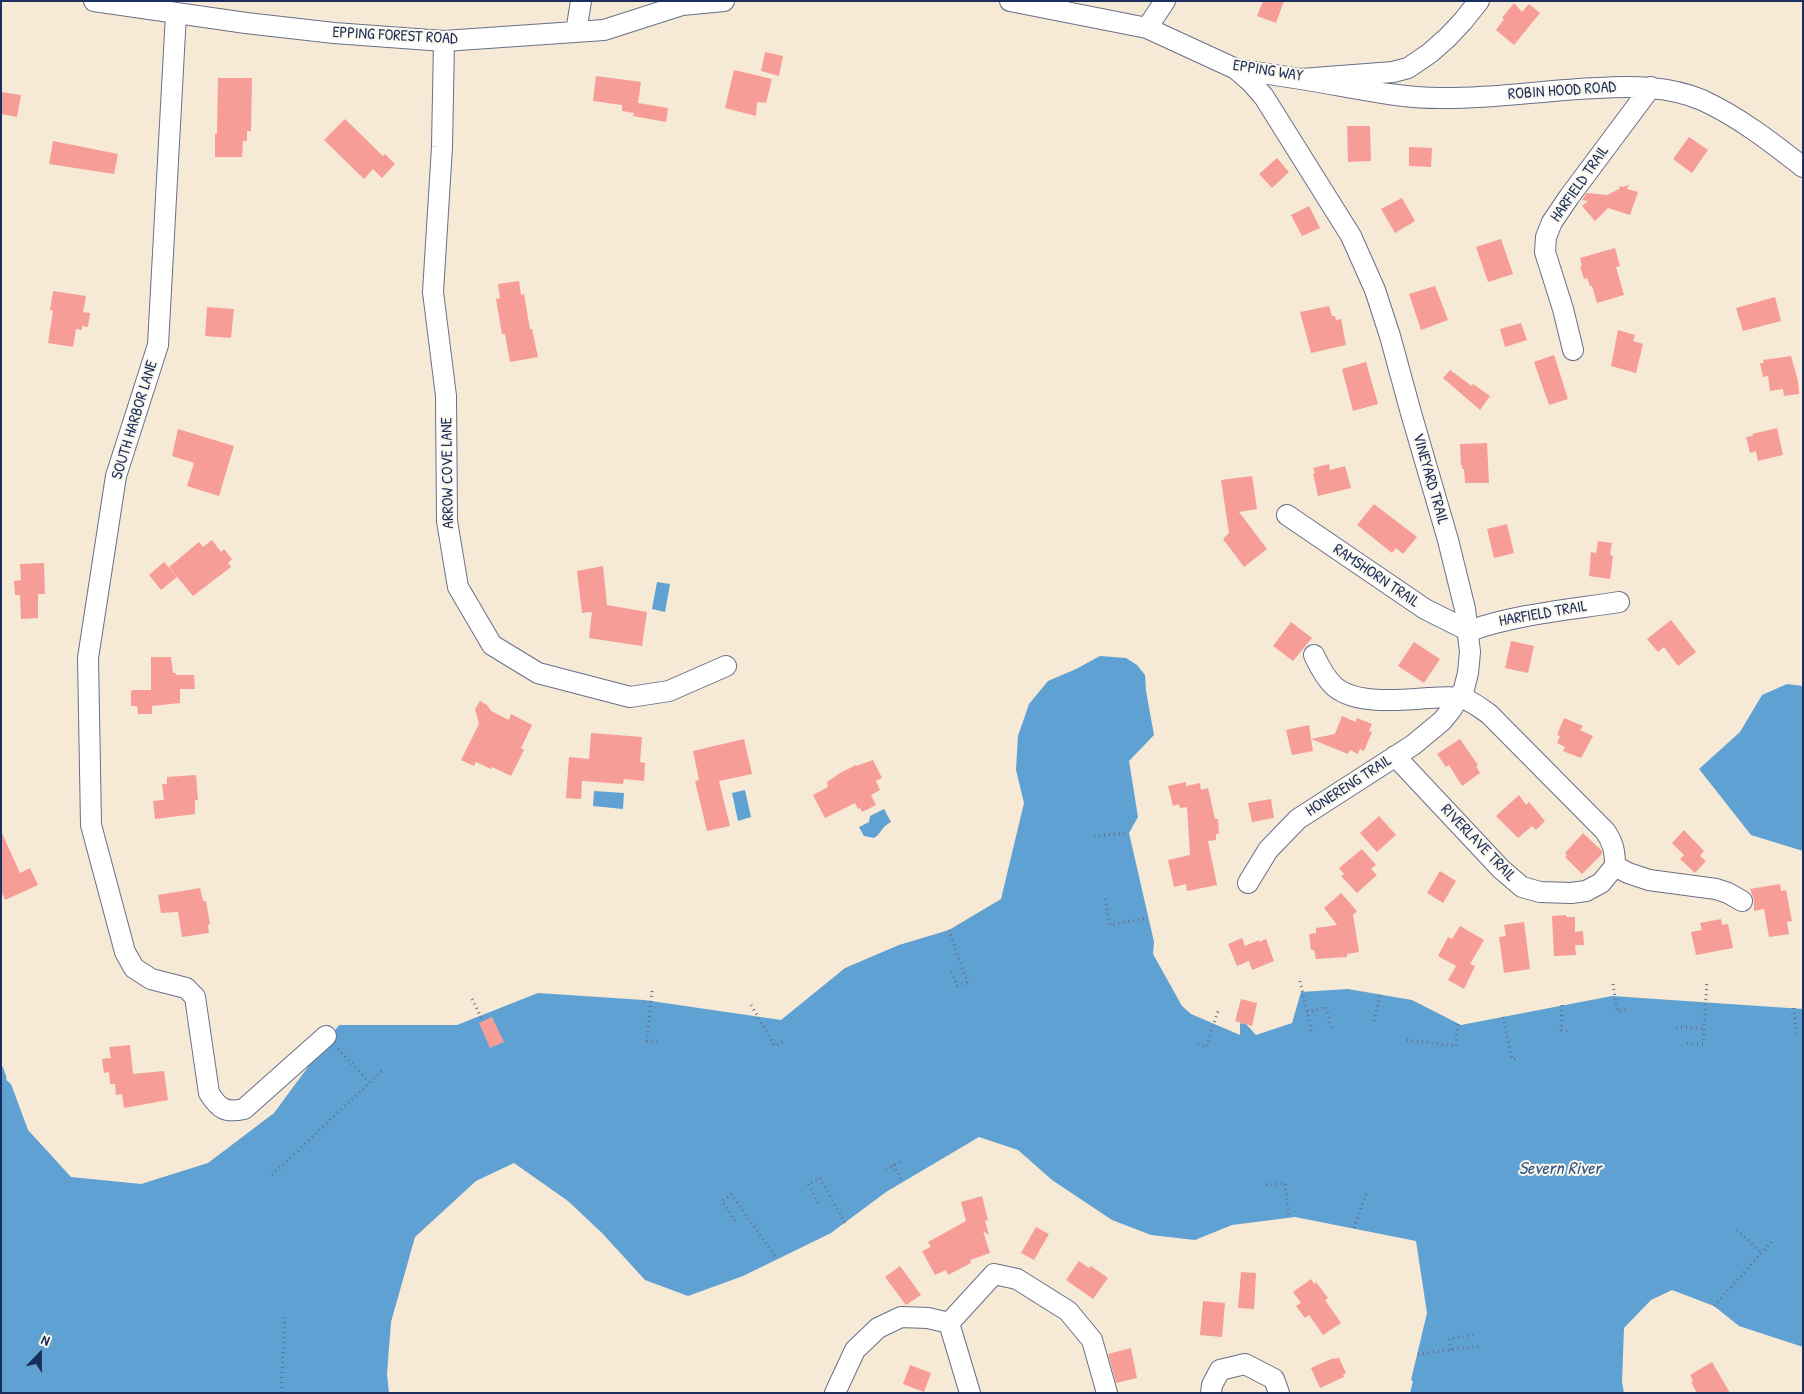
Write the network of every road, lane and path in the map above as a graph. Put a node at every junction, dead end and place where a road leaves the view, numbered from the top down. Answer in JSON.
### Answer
{"nodes":[{"id":1,"x":94,"y":1,"type":"edge"},
{"id":2,"x":581,"y":1,"type":"edge"},
{"id":3,"x":724,"y":1,"type":"edge"},
{"id":4,"x":1010,"y":1,"type":"edge"},
{"id":5,"x":1165,"y":1,"type":"edge"},
{"id":6,"x":1479,"y":1,"type":"edge"},
{"id":7,"x":176,"y":14,"type":"junction"},
{"id":8,"x":1147,"y":28,"type":"junction"},
{"id":9,"x":576,"y":32,"type":"junction"},
{"id":10,"x":444,"y":41,"type":"junction"},
{"id":11,"x":1236,"y":69,"type":"junction"},
{"id":12,"x":1301,"y":78,"type":"junction"},
{"id":13,"x":1651,"y":87,"type":"junction"},
{"id":14,"x":1803,"y":167,"type":"edge"},
{"id":15,"x":1573,"y":350,"type":"dead end"},
{"id":16,"x":1287,"y":516,"type":"dead end"},
{"id":17,"x":1618,"y":602,"type":"dead end"},
{"id":18,"x":1469,"y":631,"type":"junction"},
{"id":19,"x":1314,"y":655,"type":"dead end"},
{"id":20,"x":726,"y":666,"type":"dead end"},
{"id":21,"x":1460,"y":698,"type":"junction"},
{"id":22,"x":1394,"y":756,"type":"junction"},
{"id":23,"x":1129,"y":833,"type":"dead end"},
{"id":24,"x":1094,"y":836,"type":"dead end"},
{"id":25,"x":1614,"y":866,"type":"junction"},
{"id":26,"x":1248,"y":883,"type":"dead end"},
{"id":27,"x":1105,"y":899,"type":"dead end"},
{"id":28,"x":1742,"y":901,"type":"dead end"},
{"id":29,"x":1148,"y":918,"type":"dead end"},
{"id":30,"x":949,"y":930,"type":"dead end"},
{"id":31,"x":950,"y":969,"type":"dead end"},
{"id":32,"x":1300,"y":981,"type":"dead end"},
{"id":33,"x":1707,"y":981,"type":"dead end"},
{"id":34,"x":1613,"y":984,"type":"dead end"},
{"id":35,"x":652,"y":991,"type":"dead end"},
{"id":36,"x":1380,"y":994,"type":"dead end"},
{"id":37,"x":472,"y":999,"type":"dead end"},
{"id":38,"x":750,"y":1005,"type":"dead end"},
{"id":39,"x":1562,"y":1005,"type":"dead end"},
{"id":40,"x":1794,"y":1008,"type":"dead end"},
{"id":41,"x":1628,"y":1009,"type":"dead end"},
{"id":42,"x":1218,"y":1011,"type":"dead end"},
{"id":43,"x":1307,"y":1012,"type":"junction"},
{"id":44,"x":1503,"y":1017,"type":"dead end"},
{"id":45,"x":483,"y":1021,"type":"dead end"},
{"id":46,"x":1374,"y":1021,"type":"dead end"},
{"id":47,"x":1458,"y":1023,"type":"dead end"},
{"id":48,"x":1676,"y":1027,"type":"dead end"},
{"id":49,"x":1704,"y":1028,"type":"junction"},
{"id":50,"x":1332,"y":1030,"type":"dead end"},
{"id":51,"x":1567,"y":1030,"type":"dead end"},
{"id":52,"x":1312,"y":1033,"type":"dead end"},
{"id":53,"x":1796,"y":1035,"type":"dead end"},
{"id":54,"x":326,"y":1036,"type":"joint"},
{"id":55,"x":784,"y":1040,"type":"dead end"},
{"id":56,"x":1407,"y":1040,"type":"dead end"},
{"id":57,"x":659,"y":1042,"type":"dead end"},
{"id":58,"x":1687,"y":1043,"type":"dead end"},
{"id":59,"x":1198,"y":1044,"type":"dead end"},
{"id":60,"x":1518,"y":1058,"type":"dead end"},
{"id":61,"x":384,"y":1069,"type":"dead end"},
{"id":62,"x":369,"y":1082,"type":"junction"},
{"id":63,"x":900,"y":1162,"type":"dead end"},
{"id":64,"x":893,"y":1166,"type":"junction"},
{"id":65,"x":886,"y":1170,"type":"dead end"},
{"id":66,"x":272,"y":1175,"type":"dead end"},
{"id":67,"x":903,"y":1182,"type":"dead end"},
{"id":68,"x":1266,"y":1185,"type":"dead end"},
{"id":69,"x":1367,"y":1191,"type":"dead end"},
{"id":70,"x":818,"y":1203,"type":"dead end"},
{"id":71,"x":1289,"y":1218,"type":"dead end"},
{"id":72,"x":735,"y":1221,"type":"dead end"},
{"id":73,"x":845,"y":1223,"type":"dead end"},
{"id":74,"x":1354,"y":1228,"type":"dead end"},
{"id":75,"x":1737,"y":1230,"type":"dead end"},
{"id":76,"x":1773,"y":1240,"type":"dead end"},
{"id":77,"x":1762,"y":1252,"type":"junction"},
{"id":78,"x":777,"y":1260,"type":"dead end"},
{"id":79,"x":1714,"y":1306,"type":"dead end"},
{"id":80,"x":285,"y":1316,"type":"dead end"},
{"id":81,"x":949,"y":1323,"type":"junction"},
{"id":82,"x":1477,"y":1334,"type":"dead end"},
{"id":83,"x":1479,"y":1346,"type":"dead end"},
{"id":84,"x":1451,"y":1350,"type":"junction"},
{"id":85,"x":1418,"y":1354,"type":"dead end"},
{"id":86,"x":281,"y":1393,"type":"edge"},
{"id":87,"x":835,"y":1393,"type":"edge"},
{"id":88,"x":970,"y":1393,"type":"edge"},
{"id":89,"x":1107,"y":1393,"type":"edge"},
{"id":90,"x":1211,"y":1393,"type":"edge"},
{"id":91,"x":1279,"y":1393,"type":"edge"}],
"edges":[{"from":1,"to":7,"type":"street","name":"EPPING FOREST ROAD"},
{"from":2,"to":9,"type":"street"},
{"from":3,"to":9,"type":"street","name":"EPPING FOREST ROAD"},
{"from":4,"to":8,"type":"street","name":"EPPING WAY"},
{"from":5,"to":8,"type":"street"},
{"from":6,"to":12,"type":"street","name":"EPPING WAY"},
{"from":7,"to":10,"type":"street","name":"EPPING FOREST ROAD"},
{"from":7,"to":54,"type":"street","name":"SOUTH HARBOR LANE"},
{"from":8,"to":11,"type":"street","name":"EPPING WAY"},
{"from":9,"to":10,"type":"street","name":"EPPING FOREST ROAD"},
{"from":10,"to":20,"type":"street","name":"ARROW COVE LANE"},
{"from":11,"to":12,"type":"street","name":"EPPING WAY"},
{"from":11,"to":18,"type":"street","name":"VINEYARD TRAIL"},
{"from":12,"to":13,"type":"street","name":"ROBIN HOOD ROAD"},
{"from":13,"to":14,"type":"street","name":"ROBIN HOOD ROAD"},
{"from":13,"to":15,"type":"street","name":"HARFIELD TRAIL"},
{"from":16,"to":18,"type":"street","name":"RAMSHORN TRAIL"},
{"from":17,"to":18,"type":"street","name":"HARFIELD TRAIL"},
{"from":18,"to":21,"type":"street","name":"VINEYARD TRAIL"},
{"from":19,"to":21,"type":"street"},
{"from":21,"to":22,"type":"street","name":"HONERENG TRAIL"},
{"from":21,"to":25,"type":"street"},
{"from":22,"to":25,"type":"street","name":"RIVERLAVE TRAIL"},
{"from":22,"to":26,"type":"street","name":"HONERENG TRAIL"},
{"from":23,"to":24,"type":"path"},
{"from":25,"to":28,"type":"street"},
{"from":27,"to":29,"type":"path"},
{"from":30,"to":31,"type":"path"},
{"from":32,"to":43,"type":"path"},
{"from":33,"to":49,"type":"path"},
{"from":34,"to":41,"type":"path"},
{"from":35,"to":57,"type":"path"},
{"from":36,"to":46,"type":"path"},
{"from":37,"to":45,"type":"path"},
{"from":38,"to":55,"type":"path"},
{"from":39,"to":51,"type":"path"},
{"from":40,"to":53,"type":"path"},
{"from":42,"to":59,"type":"path"},
{"from":43,"to":50,"type":"path"},
{"from":43,"to":52,"type":"path"},
{"from":44,"to":60,"type":"path"},
{"from":47,"to":56,"type":"path"},
{"from":48,"to":49,"type":"path"},
{"from":49,"to":58,"type":"path"},
{"from":54,"to":62,"type":"path"},
{"from":61,"to":62,"type":"path"},
{"from":62,"to":66,"type":"path"},
{"from":63,"to":64,"type":"path"},
{"from":64,"to":65,"type":"path"},
{"from":64,"to":67,"type":"path"},
{"from":68,"to":71,"type":"path"},
{"from":69,"to":74,"type":"path"},
{"from":70,"to":73,"type":"path"},
{"from":72,"to":78,"type":"path"},
{"from":75,"to":77,"type":"path"},
{"from":76,"to":77,"type":"path"},
{"from":77,"to":79,"type":"path"},
{"from":80,"to":86,"type":"path"},
{"from":81,"to":87,"type":"street"},
{"from":81,"to":88,"type":"street"},
{"from":81,"to":89,"type":"street"},
{"from":82,"to":84,"type":"path"},
{"from":83,"to":84,"type":"path"},
{"from":84,"to":85,"type":"path"},
{"from":90,"to":91,"type":"street"}]}
